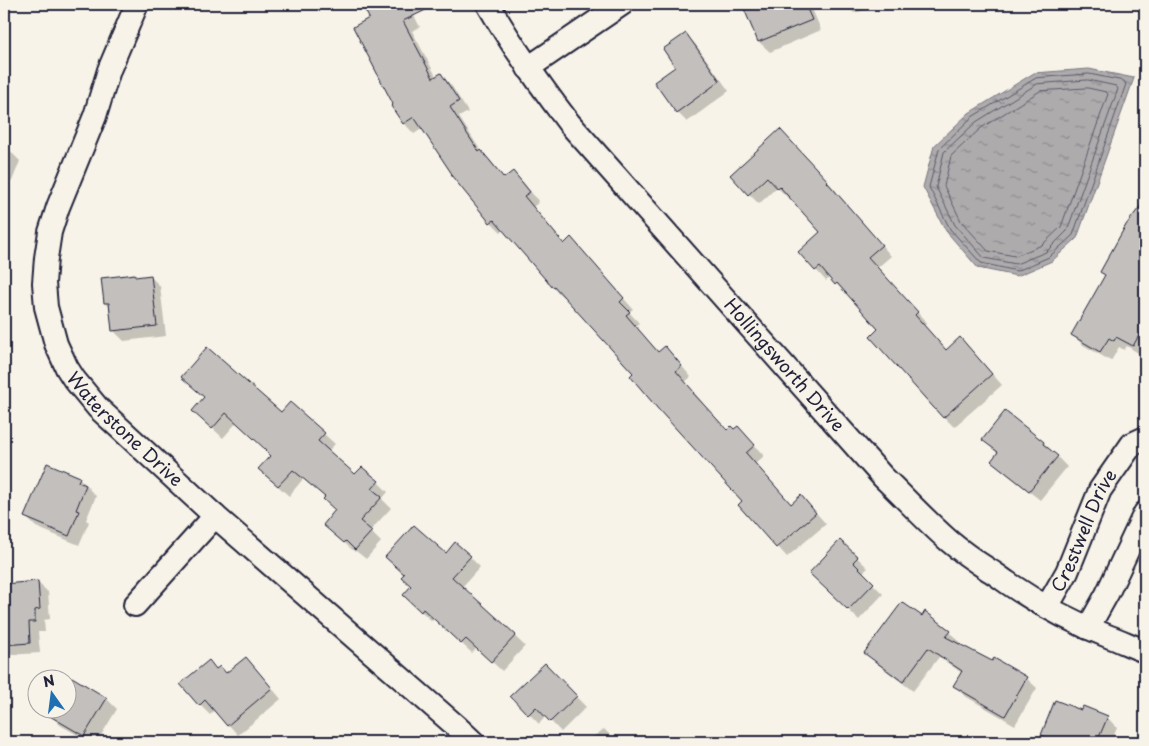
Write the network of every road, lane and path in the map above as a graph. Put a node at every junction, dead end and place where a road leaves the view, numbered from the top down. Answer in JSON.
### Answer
{"nodes":[{"id":1,"x":137,"y":4,"type":"edge"},
{"id":2,"x":488,"y":4,"type":"edge"},
{"id":3,"x":622,"y":4,"type":"edge"},
{"id":4,"x":528,"y":68,"type":"junction"},
{"id":5,"x":1145,"y":438,"type":"edge"},
{"id":6,"x":1145,"y":513,"type":"edge"},
{"id":7,"x":214,"y":516,"type":"junction"},
{"id":8,"x":135,"y":605,"type":"dead end"},
{"id":9,"x":1047,"y":607,"type":"junction"},
{"id":10,"x":1088,"y":628,"type":"junction"},
{"id":11,"x":1145,"y":651,"type":"edge"},
{"id":12,"x":473,"y":742,"type":"edge"}],
"edges":[{"from":1,"to":7,"type":"street","name":"Waterstone Drive"},
{"from":2,"to":4,"type":"street","name":"Hollingsworth Drive"},
{"from":3,"to":4,"type":"street"},
{"from":4,"to":9,"type":"street","name":"Hollingsworth Drive"},
{"from":5,"to":9,"type":"street","name":"Crestwell Drive"},
{"from":6,"to":10,"type":"street"},
{"from":7,"to":8,"type":"street"},
{"from":7,"to":12,"type":"street","name":"Waterstone Drive"},
{"from":9,"to":10,"type":"street","name":"Hollingsworth Drive"},
{"from":10,"to":11,"type":"street","name":"Hollingsworth Drive"}]}
